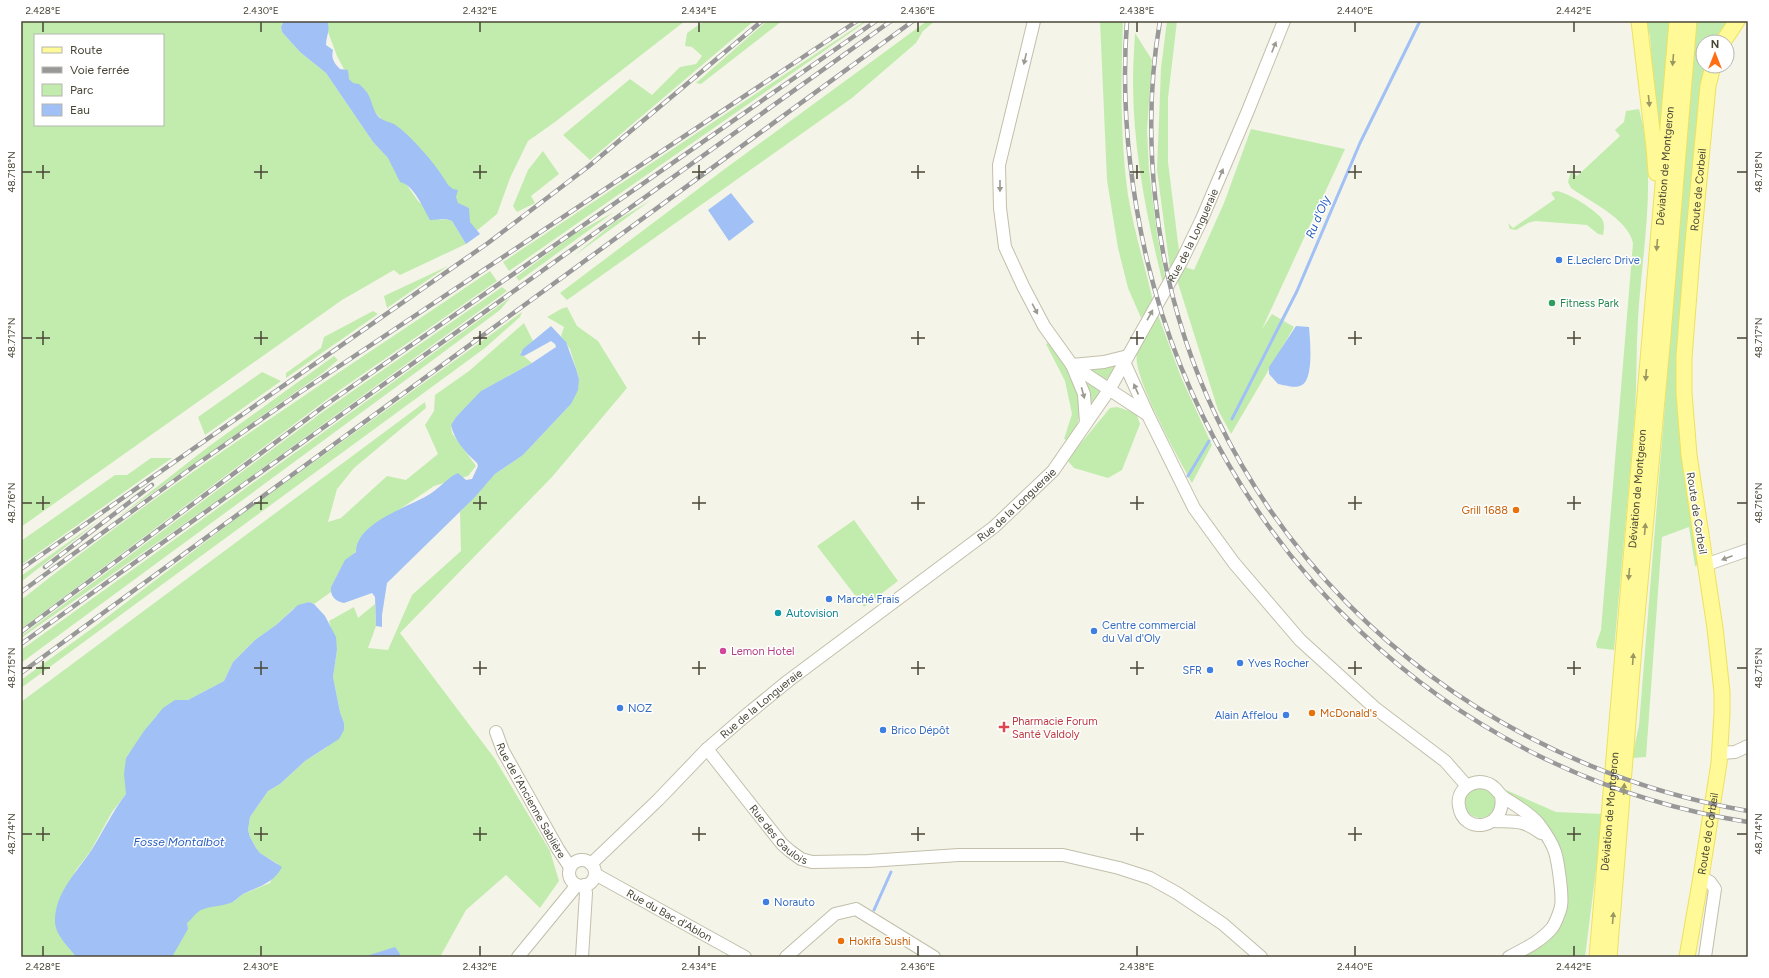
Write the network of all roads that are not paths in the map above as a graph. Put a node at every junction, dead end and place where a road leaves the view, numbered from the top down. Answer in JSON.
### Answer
{"nodes":[{"id":1,"x":1034,"y":21,"type":"edge"},
{"id":2,"x":1284,"y":21,"type":"edge"},
{"id":3,"x":1639,"y":21,"type":"edge"},
{"id":4,"x":1677,"y":21,"type":"edge"},
{"id":5,"x":1689,"y":21,"type":"edge"},
{"id":6,"x":1737,"y":21,"type":"edge"},
{"id":7,"x":1728,"y":34,"type":"edge"},
{"id":8,"x":1711,"y":74,"type":"edge"},
{"id":9,"x":1659,"y":220,"type":"junction"},
{"id":10,"x":1126,"y":359,"type":"junction"},
{"id":11,"x":1072,"y":365,"type":"junction"},
{"id":12,"x":1108,"y":390,"type":"junction"},
{"id":13,"x":1148,"y":415,"type":"junction"},
{"id":14,"x":1086,"y":423,"type":"junction"},
{"id":15,"x":1748,"y":550,"type":"edge"},
{"id":16,"x":1705,"y":565,"type":"junction"},
{"id":17,"x":496,"y":732,"type":"dead end"},
{"id":18,"x":1748,"y":746,"type":"edge"},
{"id":19,"x":707,"y":749,"type":"junction"},
{"id":20,"x":1720,"y":753,"type":"junction"},
{"id":21,"x":1467,"y":786,"type":"junction"},
{"id":22,"x":1501,"y":796,"type":"junction"},
{"id":23,"x":1494,"y":821,"type":"junction"},
{"id":24,"x":1548,"y":838,"type":"junction"},
{"id":25,"x":570,"y":867,"type":"junction"},
{"id":26,"x":593,"y":869,"type":"junction"},
{"id":27,"x":1701,"y":877,"type":"junction"},
{"id":28,"x":580,"y":885,"type":"junction"},
{"id":29,"x":518,"y":957,"type":"edge"},
{"id":30,"x":582,"y":957,"type":"edge"},
{"id":31,"x":745,"y":957,"type":"edge"},
{"id":32,"x":786,"y":957,"type":"edge"},
{"id":33,"x":934,"y":957,"type":"edge"},
{"id":34,"x":1261,"y":957,"type":"edge"},
{"id":35,"x":1509,"y":957,"type":"edge"},
{"id":36,"x":1597,"y":957,"type":"edge"},
{"id":37,"x":1609,"y":957,"type":"edge"},
{"id":38,"x":1687,"y":957,"type":"edge"},
{"id":39,"x":1705,"y":957,"type":"edge"}],
"edges":[{"from":1,"to":11,"type":"street","one_way":true},
{"from":10,"to":2,"type":"street","name":"Rue de la Longueraie","one_way":true},
{"from":3,"to":9,"type":"main road","one_way":true},
{"from":4,"to":9,"type":"main road","name":"Déviation de Montgeron","one_way":true},
{"from":37,"to":5,"type":"main road","name":"Déviation de Montgeron","one_way":true},
{"from":6,"to":7,"type":"main road"},
{"from":8,"to":16,"type":"main road","name":"Route de Corbeil"},
{"from":9,"to":36,"type":"main road","name":"Déviation de Montgeron","one_way":true},
{"from":10,"to":11,"type":"street"},
{"from":10,"to":12,"type":"street","name":"Rue de la Longueraie"},
{"from":13,"to":10,"type":"street","one_way":true},
{"from":11,"to":12,"type":"street"},
{"from":11,"to":14,"type":"street","one_way":true},
{"from":12,"to":13,"type":"street"},
{"from":12,"to":14,"type":"street","name":"Rue de la Longueraie"},
{"from":13,"to":21,"type":"street"},
{"from":14,"to":19,"type":"street","name":"Rue de la Longueraie"},
{"from":15,"to":16,"type":"street","one_way":true},
{"from":16,"to":20,"type":"main road","name":"Route de Corbeil"},
{"from":17,"to":25,"type":"street","name":"Rue de l'Ancienne Sablière"},
{"from":18,"to":20,"type":"street"},
{"from":19,"to":26,"type":"street","name":"Rue de la Longueraie"},
{"from":19,"to":34,"type":"street","name":"Rue des Gaulois"},
{"from":20,"to":27,"type":"main road","name":"Route de Corbeil"},
{"from":21,"to":22,"type":"street"},
{"from":21,"to":23,"type":"street"},
{"from":22,"to":23,"type":"street"},
{"from":22,"to":24,"type":"street"},
{"from":23,"to":24,"type":"street"},
{"from":24,"to":35,"type":"street"},
{"from":25,"to":26,"type":"street"},
{"from":25,"to":28,"type":"street"},
{"from":26,"to":28,"type":"street"},
{"from":26,"to":31,"type":"street","name":"Rue du Bac d'Ablon"},
{"from":27,"to":38,"type":"main road","name":"Route de Corbeil"},
{"from":27,"to":39,"type":"street"},
{"from":28,"to":29,"type":"street"},
{"from":28,"to":30,"type":"street"},
{"from":32,"to":33,"type":"street"}]}
